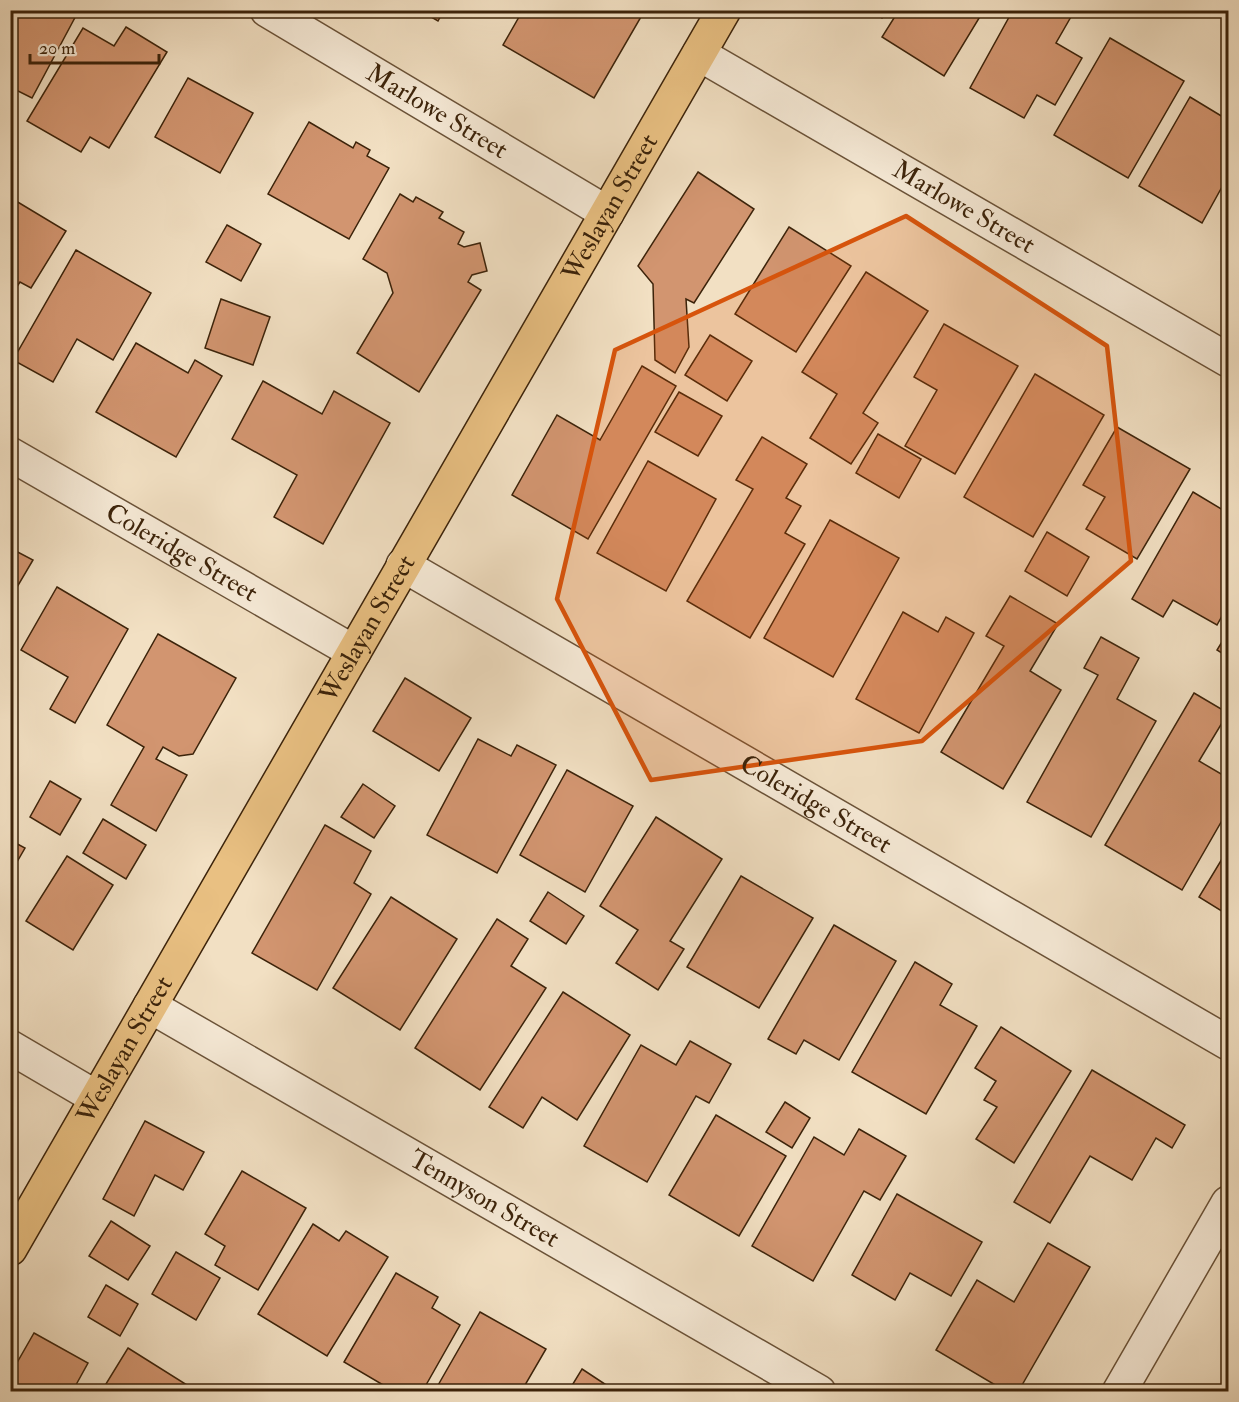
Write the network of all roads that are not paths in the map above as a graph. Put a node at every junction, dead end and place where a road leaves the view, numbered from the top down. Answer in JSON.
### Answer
{"nodes":[{"id":1,"x":267,"y":10,"type":"edge"},
{"id":2,"x":724,"y":10,"type":"edge"},
{"id":3,"x":699,"y":54,"type":"junction"},
{"id":4,"x":607,"y":213,"type":"junction"},
{"id":5,"x":1228,"y":360,"type":"edge"},
{"id":6,"x":10,"y":454,"type":"edge"},
{"id":7,"x":404,"y":566,"type":"junction"},
{"id":8,"x":354,"y":652,"type":"junction"},
{"id":9,"x":150,"y":1006,"type":"junction"},
{"id":10,"x":1228,"y":1043,"type":"edge"},
{"id":11,"x":10,"y":1047,"type":"edge"},
{"id":12,"x":97,"y":1098,"type":"junction"},
{"id":13,"x":1228,"y":1203,"type":"edge"},
{"id":14,"x":10,"y":1249,"type":"edge"},
{"id":15,"x":819,"y":1392,"type":"edge"},
{"id":16,"x":1119,"y":1392,"type":"edge"}],
"edges":[{"from":1,"to":4,"type":"street","name":"Marlowe Street"},
{"from":2,"to":3,"type":"main road","name":"Weslayan Street"},
{"from":3,"to":4,"type":"main road","name":"Weslayan Street"},
{"from":3,"to":5,"type":"street","name":"Marlowe Street"},
{"from":4,"to":7,"type":"main road","name":"Weslayan Street"},
{"from":6,"to":8,"type":"street","name":"Coleridge Street"},
{"from":7,"to":8,"type":"main road","name":"Weslayan Street"},
{"from":7,"to":10,"type":"street","name":"Coleridge Street"},
{"from":8,"to":9,"type":"main road","name":"Weslayan Street"},
{"from":9,"to":12,"type":"main road","name":"Weslayan Street"},
{"from":9,"to":15,"type":"street","name":"Tennyson Street"},
{"from":11,"to":12,"type":"street"},
{"from":12,"to":14,"type":"main road","name":"Weslayan Street"},
{"from":13,"to":16,"type":"street"}]}
